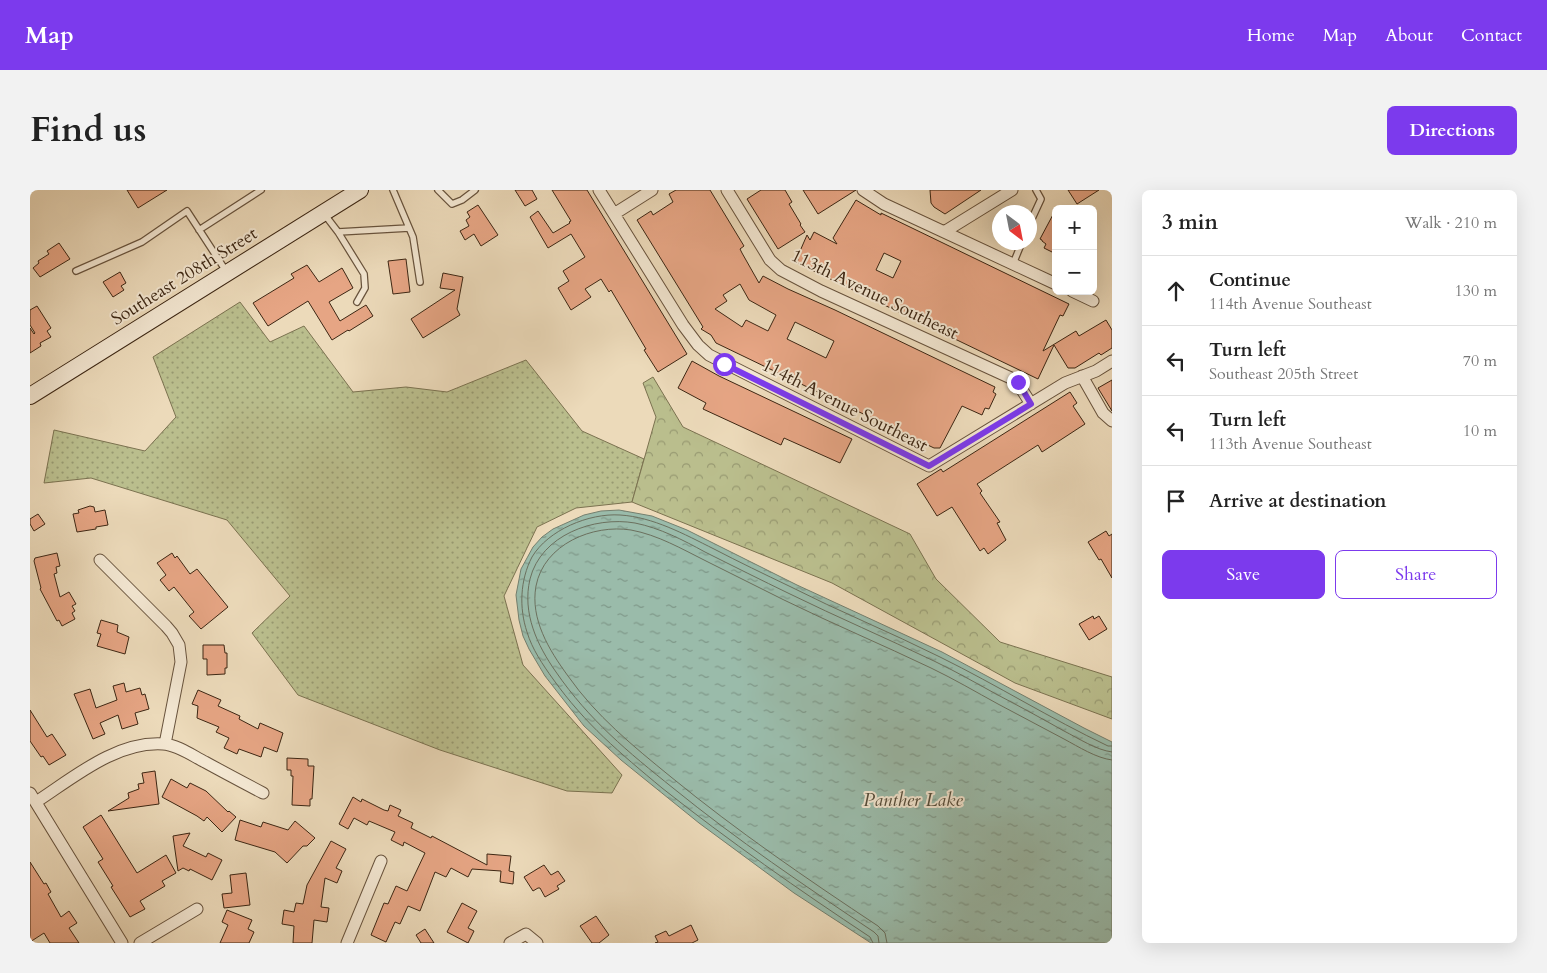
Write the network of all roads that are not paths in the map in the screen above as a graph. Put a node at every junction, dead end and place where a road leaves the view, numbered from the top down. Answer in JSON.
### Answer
{"nodes":[{"id":1,"x":261,"y":190,"type":"edge"},
{"id":2,"x":360,"y":190,"type":"edge"},
{"id":3,"x":393,"y":190,"type":"edge"},
{"id":4,"x":438,"y":190,"type":"edge"},
{"id":5,"x":476,"y":190,"type":"edge"},
{"id":6,"x":599,"y":190,"type":"edge"},
{"id":7,"x":652,"y":190,"type":"edge"},
{"id":8,"x":727,"y":190,"type":"edge"},
{"id":9,"x":863,"y":190,"type":"edge"},
{"id":10,"x":1012,"y":190,"type":"edge"},
{"id":11,"x":1036,"y":190,"type":"edge"},
{"id":12,"x":1037,"y":208,"type":"edge"},
{"id":13,"x":324,"y":212,"type":"junction"},
{"id":14,"x":614,"y":214,"type":"junction"},
{"id":15,"x":409,"y":228,"type":"junction"},
{"id":16,"x":199,"y":230,"type":"junction"},
{"id":17,"x":338,"y":232,"type":"junction"},
{"id":18,"x":944,"y":232,"type":"junction"},
{"id":19,"x":1019,"y":250,"type":"edge"},
{"id":20,"x":1013,"y":264,"type":"junction"},
{"id":21,"x":76,"y":270,"type":"dead end"},
{"id":22,"x":227,"y":273,"type":"junction"},
{"id":23,"x":420,"y":282,"type":"dead end"},
{"id":24,"x":1052,"y":282,"type":"edge"},
{"id":25,"x":1080,"y":295,"type":"edge"},
{"id":26,"x":1093,"y":301,"type":"dead end"},
{"id":27,"x":357,"y":302,"type":"dead end"},
{"id":28,"x":1112,"y":361,"type":"edge"},
{"id":29,"x":1082,"y":376,"type":"junction"},
{"id":30,"x":30,"y":396,"type":"edge"},
{"id":31,"x":1031,"y":404,"type":"junction"},
{"id":32,"x":1112,"y":421,"type":"edge"},
{"id":33,"x":100,"y":560,"type":"dead end"},
{"id":34,"x":165,"y":744,"type":"junction"},
{"id":35,"x":263,"y":793,"type":"dead end"},
{"id":36,"x":33,"y":798,"type":"edge"},
{"id":37,"x":381,"y":861,"type":"dead end"},
{"id":38,"x":197,"y":909,"type":"dead end"},
{"id":39,"x":122,"y":943,"type":"edge"},
{"id":40,"x":140,"y":943,"type":"edge"},
{"id":41,"x":347,"y":943,"type":"edge"},
{"id":42,"x":510,"y":943,"type":"edge"},
{"id":43,"x":537,"y":943,"type":"edge"}],
"edges":[{"from":1,"to":16,"type":"lane"},
{"from":2,"to":13,"type":"main road","name":"Southeast 208th Street"},
{"from":3,"to":15,"type":"lane"},
{"from":4,"to":5,"type":"lane"},
{"from":6,"to":14,"type":"street","name":"114th Avenue Southeast"},
{"from":7,"to":14,"type":"street"},
{"from":8,"to":31,"type":"street","name":"113th Avenue Southeast"},
{"from":9,"to":18,"type":"street"},
{"from":10,"to":18,"type":"street"},
{"from":11,"to":12,"type":"lane"},
{"from":13,"to":17,"type":"lane"},
{"from":13,"to":22,"type":"main road","name":"Southeast 208th Street"},
{"from":14,"to":31,"type":"street","name":"114th Avenue Southeast"},
{"from":15,"to":17,"type":"lane"},
{"from":15,"to":23,"type":"lane"},
{"from":16,"to":21,"type":"lane"},
{"from":16,"to":22,"type":"lane"},
{"from":17,"to":27,"type":"lane"},
{"from":18,"to":20,"type":"street"},
{"from":19,"to":20,"type":"lane"},
{"from":20,"to":24,"type":"street"},
{"from":22,"to":30,"type":"main road","name":"Southeast 208th Street"},
{"from":25,"to":26,"type":"street"},
{"from":28,"to":29,"type":"street"},
{"from":29,"to":31,"type":"street"},
{"from":29,"to":32,"type":"street"},
{"from":33,"to":34,"type":"street"},
{"from":34,"to":35,"type":"street"},
{"from":34,"to":36,"type":"street"},
{"from":36,"to":39,"type":"street"},
{"from":37,"to":41,"type":"street"},
{"from":38,"to":40,"type":"street"},
{"from":42,"to":43,"type":"street"}]}
